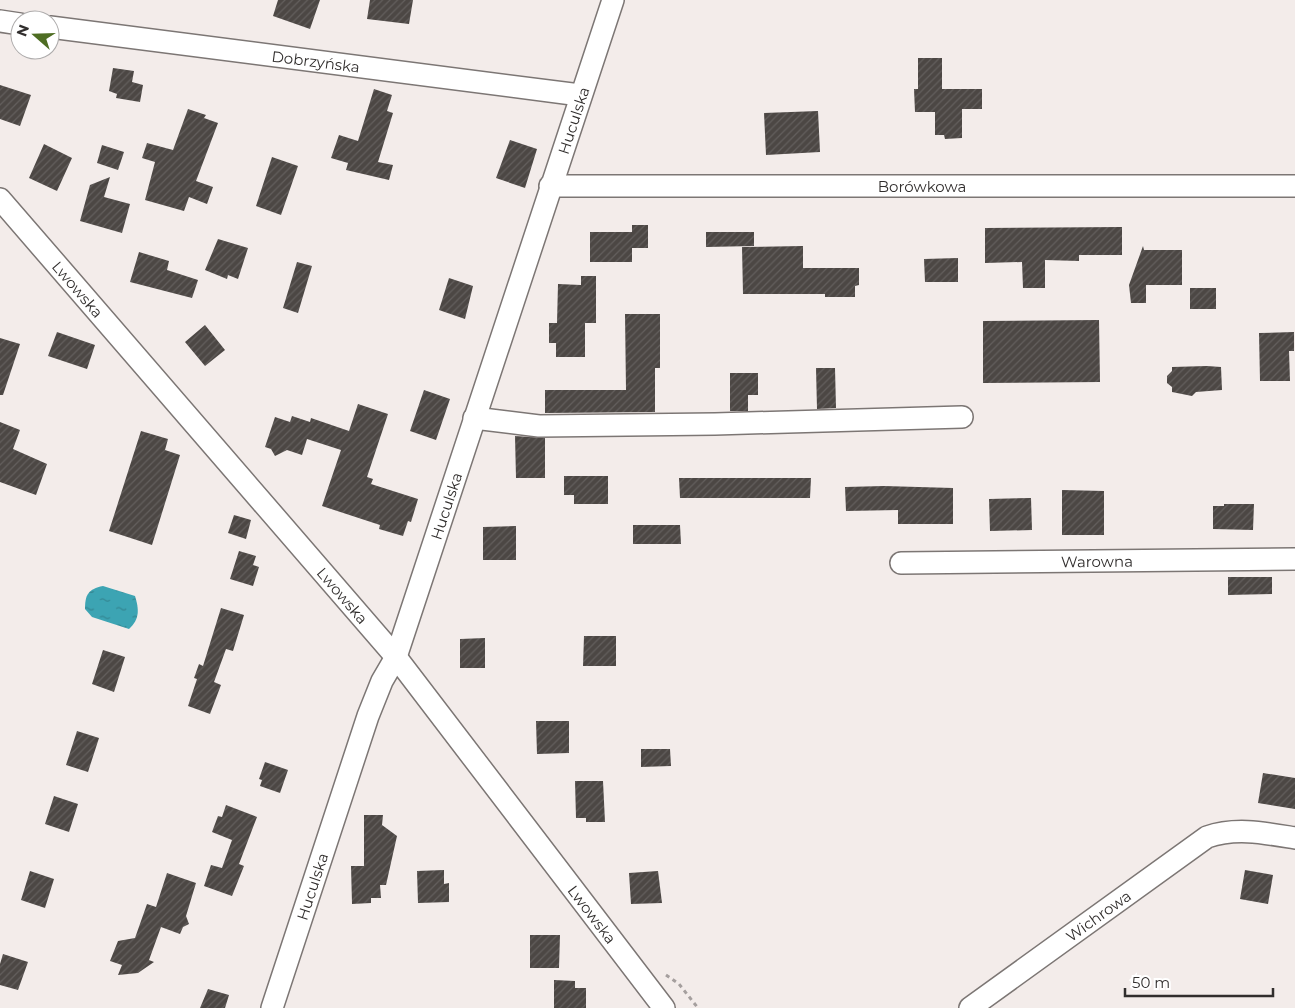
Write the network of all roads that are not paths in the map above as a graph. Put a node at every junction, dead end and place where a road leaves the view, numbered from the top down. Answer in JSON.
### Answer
{"nodes":[{"id":1,"x":613,"y":0,"type":"edge"},
{"id":2,"x":60,"y":29,"type":"edge"},
{"id":3,"x":580,"y":95,"type":"junction"},
{"id":4,"x":550,"y":186,"type":"junction"},
{"id":5,"x":1295,"y":186,"type":"edge"},
{"id":6,"x":0,"y":198,"type":"edge"},
{"id":7,"x":962,"y":417,"type":"dead end"},
{"id":8,"x":474,"y":418,"type":"junction"},
{"id":9,"x":1295,"y":559,"type":"edge"},
{"id":10,"x":901,"y":563,"type":"dead end"},
{"id":11,"x":396,"y":657,"type":"junction"},
{"id":12,"x":1295,"y":838,"type":"edge"},
{"id":13,"x":272,"y":1008,"type":"edge"},
{"id":14,"x":664,"y":1008,"type":"edge"},
{"id":15,"x":970,"y":1008,"type":"edge"}],
"edges":[{"from":1,"to":3,"type":"street","name":"Huculska"},
{"from":2,"to":3,"type":"street","name":"Dobrzyńska"},
{"from":3,"to":4,"type":"street","name":"Huculska"},
{"from":4,"to":5,"type":"street","name":"Borówkowa"},
{"from":4,"to":8,"type":"street","name":"Huculska"},
{"from":6,"to":11,"type":"street","name":"Lwowska"},
{"from":7,"to":8,"type":"street"},
{"from":8,"to":11,"type":"street","name":"Huculska"},
{"from":9,"to":10,"type":"street","name":"Warowna"},
{"from":11,"to":13,"type":"street","name":"Huculska"},
{"from":11,"to":14,"type":"street","name":"Lwowska"},
{"from":12,"to":15,"type":"street","name":"Wichrowa"}]}
